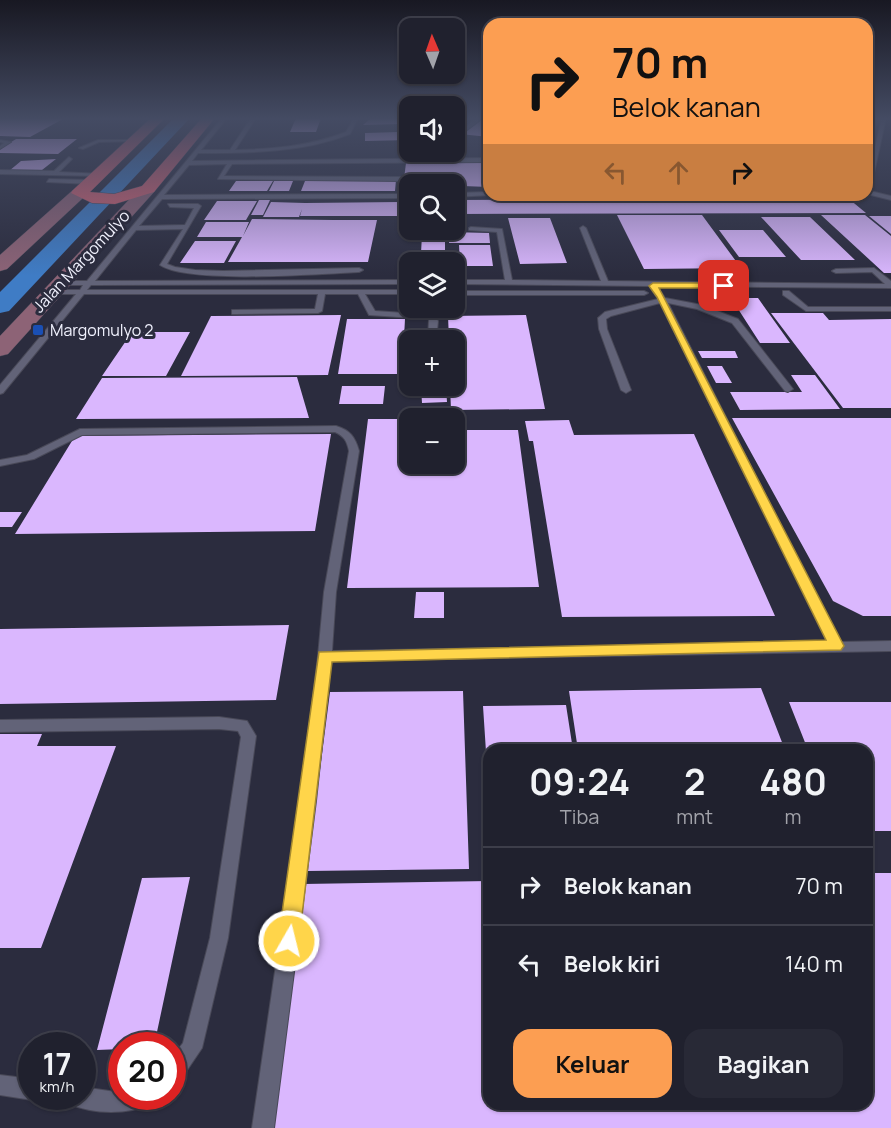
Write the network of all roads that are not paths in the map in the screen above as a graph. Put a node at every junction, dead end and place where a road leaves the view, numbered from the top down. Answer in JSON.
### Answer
{"nodes":[{"id":1,"x":57,"y":171,"type":"edge"},
{"id":2,"x":107,"y":171,"type":"edge"},
{"id":3,"x":165,"y":171,"type":"edge"},
{"id":4,"x":180,"y":171,"type":"edge"},
{"id":5,"x":225,"y":171,"type":"edge"},
{"id":6,"x":0,"y":172,"type":"edge"},
{"id":7,"x":55,"y":173,"type":"junction"},
{"id":8,"x":0,"y":177,"type":"edge"},
{"id":9,"x":220,"y":178,"type":"junction"},
{"id":10,"x":399,"y":178,"type":"edge"},
{"id":11,"x":88,"y":191,"type":"junction"},
{"id":12,"x":483,"y":194,"type":"edge"},
{"id":13,"x":873,"y":194,"type":"edge"},
{"id":14,"x":465,"y":195,"type":"edge"},
{"id":15,"x":208,"y":196,"type":"junction"},
{"id":16,"x":399,"y":196,"type":"edge"},
{"id":17,"x":155,"y":197,"type":"junction"},
{"id":18,"x":891,"y":198,"type":"edge"},
{"id":19,"x":127,"y":211,"type":"junction"},
{"id":20,"x":187,"y":227,"type":"junction"},
{"id":21,"x":583,"y":228,"type":"dead end"},
{"id":22,"x":471,"y":229,"type":"dead end"},
{"id":23,"x":8,"y":252,"type":"edge"},
{"id":24,"x":0,"y":266,"type":"edge"},
{"id":25,"x":359,"y":270,"type":"dead end"},
{"id":26,"x":836,"y":271,"type":"dead end"},
{"id":27,"x":259,"y":272,"type":"junction"},
{"id":28,"x":509,"y":281,"type":"junction"},
{"id":29,"x":256,"y":282,"type":"junction"},
{"id":30,"x":399,"y":282,"type":"edge"},
{"id":31,"x":465,"y":282,"type":"edge"},
{"id":32,"x":91,"y":283,"type":"junction"},
{"id":33,"x":606,"y":284,"type":"junction"},
{"id":34,"x":891,"y":286,"type":"edge"},
{"id":35,"x":54,"y":287,"type":"junction"},
{"id":36,"x":82,"y":292,"type":"junction"},
{"id":37,"x":322,"y":292,"type":"junction"},
{"id":38,"x":360,"y":292,"type":"junction"},
{"id":39,"x":399,"y":292,"type":"edge"},
{"id":40,"x":465,"y":293,"type":"edge"},
{"id":41,"x":658,"y":293,"type":"junction"},
{"id":42,"x":786,"y":293,"type":"junction"},
{"id":43,"x":891,"y":293,"type":"edge"},
{"id":44,"x":891,"y":309,"type":"edge"},
{"id":45,"x":235,"y":312,"type":"dead end"},
{"id":46,"x":433,"y":330,"type":"edge"},
{"id":47,"x":0,"y":349,"type":"edge"},
{"id":48,"x":788,"y":389,"type":"dead end"},
{"id":49,"x":626,"y":390,"type":"dead end"},
{"id":50,"x":0,"y":391,"type":"edge"},
{"id":51,"x":0,"y":463,"type":"edge"},
{"id":52,"x":891,"y":645,"type":"edge"},
{"id":53,"x":836,"y":646,"type":"junction"},
{"id":54,"x":325,"y":656,"type":"junction"},
{"id":55,"x":0,"y":726,"type":"edge"},
{"id":56,"x":186,"y":1056,"type":"edge"},
{"id":57,"x":0,"y":1085,"type":"edge"},
{"id":58,"x":18,"y":1088,"type":"edge"},
{"id":59,"x":263,"y":1128,"type":"edge"}],
"edges":[{"from":1,"to":7,"type":"lane"},
{"from":2,"to":11,"type":"highway"},
{"from":3,"to":17,"type":"highway","name":"Jalan Margomulyo"},
{"from":4,"to":17,"type":"lane"},
{"from":5,"to":9,"type":"lane"},
{"from":6,"to":7,"type":"lane"},
{"from":7,"to":11,"type":"lane"},
{"from":8,"to":11,"type":"lane"},
{"from":9,"to":10,"type":"lane"},
{"from":9,"to":15,"type":"lane"},
{"from":11,"to":19,"type":"main road"},
{"from":11,"to":23,"type":"main road"},
{"from":12,"to":14,"type":"lane"},
{"from":13,"to":18,"type":"lane"},
{"from":15,"to":16,"type":"lane"},
{"from":15,"to":17,"type":"lane"},
{"from":17,"to":19,"type":"main road","name":"Jalan Margomulyo"},
{"from":17,"to":20,"type":"lane"},
{"from":19,"to":20,"type":"lane"},
{"from":19,"to":32,"type":"lane"},
{"from":19,"to":35,"type":"main road","name":"Jalan Margomulyo"},
{"from":20,"to":27,"type":"lane"},
{"from":21,"to":33,"type":"lane"},
{"from":22,"to":28,"type":"lane"},
{"from":23,"to":24,"type":"main road"},
{"from":25,"to":27,"type":"lane"},
{"from":26,"to":34,"type":"lane"},
{"from":27,"to":29,"type":"lane"},
{"from":28,"to":31,"type":"lane"},
{"from":28,"to":33,"type":"lane"},
{"from":29,"to":30,"type":"lane"},
{"from":29,"to":32,"type":"lane"},
{"from":32,"to":35,"type":"lane"},
{"from":32,"to":36,"type":"lane"},
{"from":33,"to":41,"type":"lane"},
{"from":34,"to":41,"type":"lane"},
{"from":35,"to":36,"type":"lane"},
{"from":35,"to":47,"type":"main road","name":"Jalan Margomulyo"},
{"from":36,"to":37,"type":"lane"},
{"from":36,"to":50,"type":"lane"},
{"from":37,"to":38,"type":"lane"},
{"from":37,"to":45,"type":"lane"},
{"from":38,"to":39,"type":"lane"},
{"from":38,"to":46,"type":"lane"},
{"from":40,"to":41,"type":"lane"},
{"from":41,"to":42,"type":"lane"},
{"from":41,"to":48,"type":"lane"},
{"from":41,"to":49,"type":"lane"},
{"from":41,"to":53,"type":"lane"},
{"from":42,"to":43,"type":"lane"},
{"from":42,"to":44,"type":"lane"},
{"from":51,"to":54,"type":"lane"},
{"from":52,"to":53,"type":"lane"},
{"from":53,"to":54,"type":"lane"},
{"from":54,"to":59,"type":"lane"},
{"from":55,"to":56,"type":"lane"},
{"from":57,"to":58,"type":"lane"}]}
